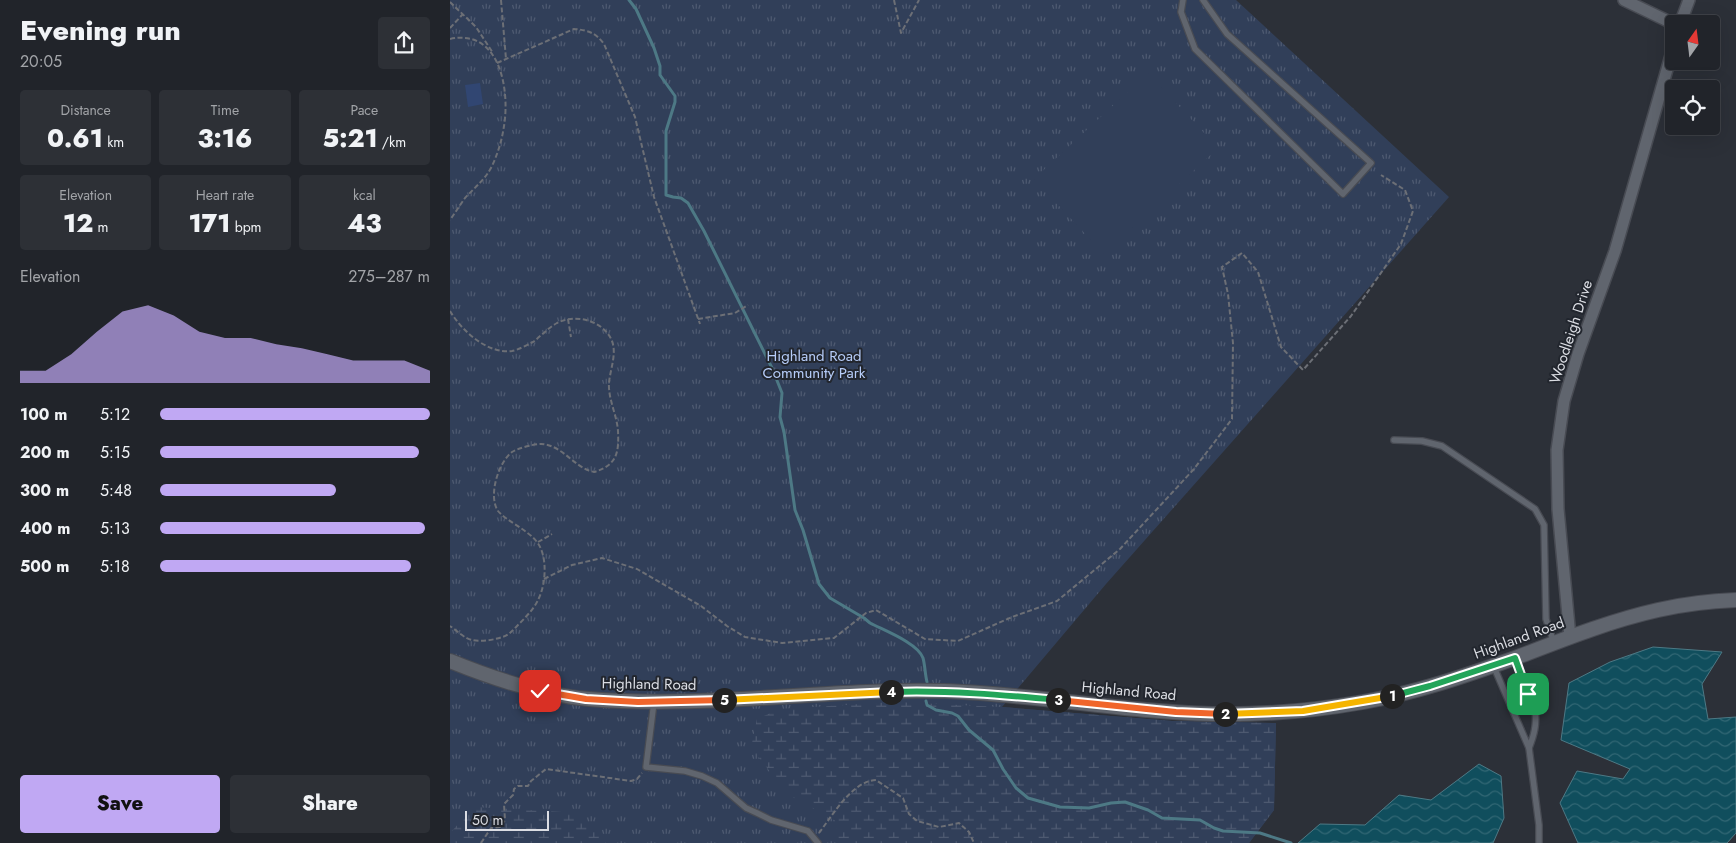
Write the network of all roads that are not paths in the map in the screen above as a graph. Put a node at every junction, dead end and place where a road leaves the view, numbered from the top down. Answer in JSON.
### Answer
{"nodes":[{"id":1,"x":1183,"y":0,"type":"edge"},
{"id":2,"x":1203,"y":0,"type":"edge"},
{"id":3,"x":1624,"y":0,"type":"edge"},
{"id":4,"x":1689,"y":0,"type":"edge"},
{"id":5,"x":1683,"y":15,"type":"edge"},
{"id":6,"x":1665,"y":20,"type":"edge"},
{"id":7,"x":1667,"y":70,"type":"edge"},
{"id":8,"x":1394,"y":440,"type":"dead end"},
{"id":9,"x":1736,"y":600,"type":"edge"},
{"id":10,"x":1570,"y":637,"type":"junction"},
{"id":11,"x":1554,"y":643,"type":"junction"},
{"id":12,"x":1515,"y":658,"type":"junction"},
{"id":13,"x":450,"y":661,"type":"edge"},
{"id":14,"x":1493,"y":666,"type":"junction"},
{"id":15,"x":654,"y":702,"type":"junction"},
{"id":16,"x":1529,"y":748,"type":"junction"},
{"id":17,"x":816,"y":841,"type":"edge"},
{"id":18,"x":1539,"y":843,"type":"edge"}],
"edges":[{"from":1,"to":2,"type":"lane"},
{"from":3,"to":6,"type":"street"},
{"from":4,"to":5,"type":"street"},
{"from":7,"to":10,"type":"street","name":"Woodleigh Drive"},
{"from":8,"to":11,"type":"lane"},
{"from":9,"to":10,"type":"street","name":"Highland Road"},
{"from":10,"to":11,"type":"street","name":"Highland Road"},
{"from":11,"to":12,"type":"street","name":"Highland Road"},
{"from":12,"to":14,"type":"street","name":"Highland Road"},
{"from":12,"to":16,"type":"lane"},
{"from":13,"to":15,"type":"street","name":"Highland Road"},
{"from":14,"to":15,"type":"street","name":"Highland Road"},
{"from":14,"to":16,"type":"lane"},
{"from":15,"to":17,"type":"lane"},
{"from":16,"to":18,"type":"lane"}]}
